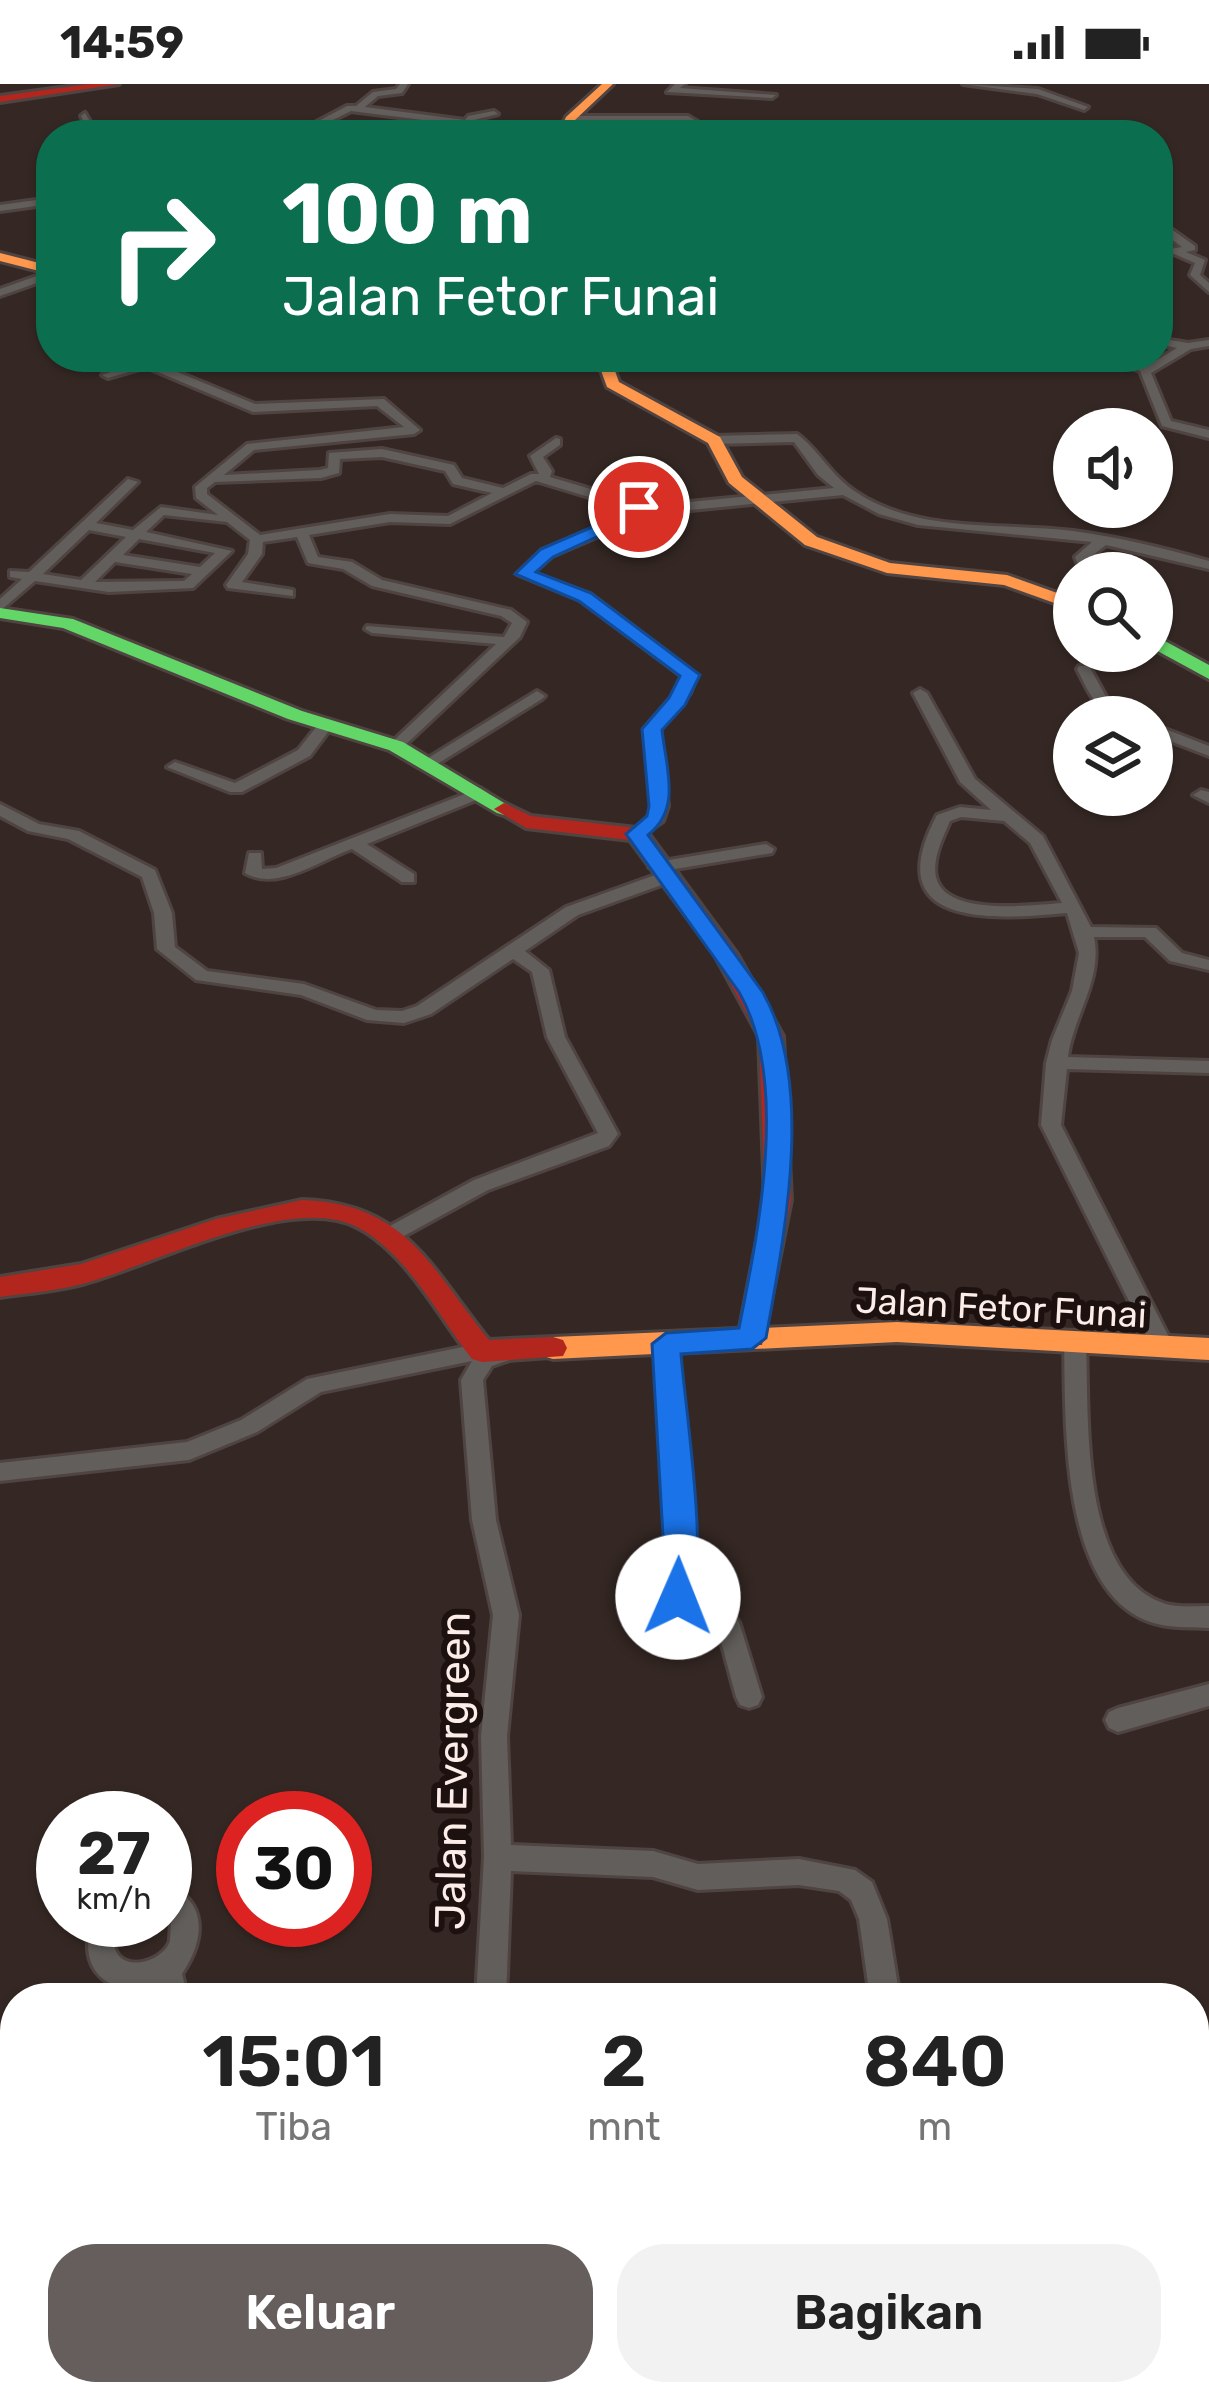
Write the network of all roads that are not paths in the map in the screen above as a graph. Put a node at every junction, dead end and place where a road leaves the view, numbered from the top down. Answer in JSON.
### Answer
{"nodes":[{"id":1,"x":45,"y":84,"type":"edge"},
{"id":2,"x":114,"y":84,"type":"edge"},
{"id":3,"x":404,"y":84,"type":"edge"},
{"id":4,"x":608,"y":84,"type":"edge"},
{"id":5,"x":681,"y":84,"type":"edge"},
{"id":6,"x":696,"y":84,"type":"edge"},
{"id":7,"x":967,"y":84,"type":"edge"},
{"id":8,"x":731,"y":94,"type":"junction"},
{"id":9,"x":0,"y":95,"type":"edge"},
{"id":10,"x":772,"y":95,"type":"dead end"},
{"id":11,"x":1084,"y":107,"type":"dead end"},
{"id":12,"x":359,"y":108,"type":"junction"},
{"id":13,"x":494,"y":114,"type":"dead end"},
{"id":14,"x":85,"y":116,"type":"dead end"},
{"id":15,"x":87,"y":120,"type":"edge"},
{"id":16,"x":322,"y":120,"type":"edge"},
{"id":17,"x":441,"y":120,"type":"edge"},
{"id":18,"x":472,"y":120,"type":"edge"},
{"id":19,"x":574,"y":120,"type":"edge"},
{"id":20,"x":36,"y":203,"type":"edge"},
{"id":21,"x":0,"y":208,"type":"edge"},
{"id":22,"x":1173,"y":235,"type":"edge"},
{"id":23,"x":1173,"y":252,"type":"edge"},
{"id":24,"x":1177,"y":252,"type":"junction"},
{"id":25,"x":0,"y":257,"type":"edge"},
{"id":26,"x":36,"y":268,"type":"edge"},
{"id":27,"x":36,"y":278,"type":"edge"},
{"id":28,"x":1209,"y":289,"type":"edge"},
{"id":29,"x":0,"y":293,"type":"edge"},
{"id":30,"x":1209,"y":343,"type":"edge"},
{"id":31,"x":1173,"y":344,"type":"edge"},
{"id":32,"x":1188,"y":346,"type":"junction"},
{"id":33,"x":1173,"y":354,"type":"edge"},
{"id":34,"x":118,"y":372,"type":"edge"},
{"id":35,"x":167,"y":372,"type":"edge"},
{"id":36,"x":608,"y":372,"type":"edge"},
{"id":37,"x":1146,"y":372,"type":"edge"},
{"id":38,"x":108,"y":375,"type":"dead end"},
{"id":39,"x":1209,"y":434,"type":"edge"},
{"id":40,"x":714,"y":440,"type":"junction"},
{"id":41,"x":556,"y":442,"type":"dead end"},
{"id":42,"x":544,"y":477,"type":"junction"},
{"id":43,"x":216,"y":479,"type":"junction"},
{"id":44,"x":842,"y":491,"type":"junction"},
{"id":45,"x":502,"y":492,"type":"junction"},
{"id":46,"x":758,"y":501,"type":"junction"},
{"id":47,"x":646,"y":510,"type":"junction"},
{"id":48,"x":222,"y":519,"type":"dead end"},
{"id":49,"x":138,"y":534,"type":"junction"},
{"id":50,"x":302,"y":534,"type":"junction"},
{"id":51,"x":257,"y":539,"type":"junction"},
{"id":52,"x":1102,"y":541,"type":"junction"},
{"id":53,"x":1088,"y":552,"type":"edge"},
{"id":54,"x":114,"y":558,"type":"junction"},
{"id":55,"x":1209,"y":565,"type":"edge"},
{"id":56,"x":205,"y":572,"type":"junction"},
{"id":57,"x":23,"y":575,"type":"junction"},
{"id":58,"x":85,"y":584,"type":"junction"},
{"id":59,"x":0,"y":589,"type":"edge"},
{"id":60,"x":288,"y":592,"type":"dead end"},
{"id":61,"x":1053,"y":597,"type":"edge"},
{"id":62,"x":0,"y":610,"type":"edge"},
{"id":63,"x":372,"y":629,"type":"dead end"},
{"id":64,"x":505,"y":641,"type":"junction"},
{"id":65,"x":1173,"y":652,"type":"edge"},
{"id":66,"x":1209,"y":673,"type":"edge"},
{"id":67,"x":920,"y":693,"type":"dead end"},
{"id":68,"x":536,"y":696,"type":"dead end"},
{"id":69,"x":326,"y":724,"type":"junction"},
{"id":70,"x":1173,"y":737,"type":"edge"},
{"id":71,"x":396,"y":746,"type":"junction"},
{"id":72,"x":1209,"y":751,"type":"edge"},
{"id":73,"x":428,"y":763,"type":"junction"},
{"id":74,"x":175,"y":767,"type":"dead end"},
{"id":75,"x":479,"y":794,"type":"junction"},
{"id":76,"x":0,"y":809,"type":"edge"},
{"id":77,"x":1009,"y":816,"type":"junction"},
{"id":78,"x":637,"y":834,"type":"junction"},
{"id":79,"x":354,"y":843,"type":"junction"},
{"id":80,"x":766,"y":849,"type":"dead end"},
{"id":81,"x":255,"y":857,"type":"dead end"},
{"id":82,"x":660,"y":872,"type":"junction"},
{"id":83,"x":408,"y":878,"type":"dead end"},
{"id":84,"x":1073,"y":907,"type":"junction"},
{"id":85,"x":1084,"y":932,"type":"junction"},
{"id":86,"x":512,"y":950,"type":"junction"},
{"id":87,"x":1209,"y":964,"type":"edge"},
{"id":88,"x":1056,"y":1064,"type":"junction"},
{"id":89,"x":1209,"y":1067,"type":"edge"},
{"id":90,"x":386,"y":1237,"type":"junction"},
{"id":91,"x":0,"y":1288,"type":"edge"},
{"id":92,"x":752,"y":1338,"type":"junction"},
{"id":93,"x":1075,"y":1342,"type":"junction"},
{"id":94,"x":666,"y":1344,"type":"junction"},
{"id":95,"x":1209,"y":1349,"type":"edge"},
{"id":96,"x":1165,"y":1351,"type":"junction"},
{"id":97,"x":493,"y":1352,"type":"junction"},
{"id":98,"x":0,"y":1472,"type":"edge"},
{"id":99,"x":1209,"y":1617,"type":"edge"},
{"id":100,"x":1209,"y":1695,"type":"edge"},
{"id":101,"x":749,"y":1697,"type":"dead end"},
{"id":102,"x":1118,"y":1720,"type":"dead end"},
{"id":103,"x":498,"y":1857,"type":"junction"},
{"id":104,"x":101,"y":1947,"type":"edge"},
{"id":105,"x":184,"y":1947,"type":"edge"},
{"id":106,"x":170,"y":1983,"type":"edge"},
{"id":107,"x":492,"y":1983,"type":"edge"},
{"id":108,"x":883,"y":1983,"type":"edge"}],
"edges":[{"from":1,"to":9,"type":"main road"},
{"from":2,"to":9,"type":"main road"},
{"from":3,"to":12,"type":"street"},
{"from":4,"to":19,"type":"main road"},
{"from":5,"to":8,"type":"street"},
{"from":6,"to":8,"type":"street"},
{"from":7,"to":11,"type":"street"},
{"from":8,"to":10,"type":"street"},
{"from":12,"to":16,"type":"street"},
{"from":12,"to":17,"type":"street"},
{"from":13,"to":18,"type":"street"},
{"from":14,"to":15,"type":"street"},
{"from":20,"to":21,"type":"street"},
{"from":22,"to":24,"type":"street"},
{"from":23,"to":24,"type":"street"},
{"from":24,"to":28,"type":"street"},
{"from":25,"to":26,"type":"main road"},
{"from":27,"to":29,"type":"street"},
{"from":30,"to":32,"type":"street"},
{"from":31,"to":32,"type":"street"},
{"from":32,"to":33,"type":"street"},
{"from":34,"to":38,"type":"street"},
{"from":35,"to":43,"type":"street"},
{"from":36,"to":40,"type":"main road"},
{"from":37,"to":39,"type":"street"},
{"from":40,"to":44,"type":"street"},
{"from":40,"to":46,"type":"main road"},
{"from":41,"to":42,"type":"street"},
{"from":42,"to":45,"type":"street"},
{"from":42,"to":47,"type":"street"},
{"from":43,"to":45,"type":"street"},
{"from":43,"to":51,"type":"street"},
{"from":44,"to":46,"type":"street"},
{"from":44,"to":52,"type":"street"},
{"from":45,"to":50,"type":"street"},
{"from":46,"to":47,"type":"street"},
{"from":46,"to":61,"type":"main road"},
{"from":47,"to":78,"type":"street"},
{"from":48,"to":49,"type":"street"},
{"from":49,"to":54,"type":"street"},
{"from":49,"to":56,"type":"street"},
{"from":49,"to":57,"type":"street"},
{"from":50,"to":51,"type":"street"},
{"from":50,"to":64,"type":"street"},
{"from":51,"to":60,"type":"street"},
{"from":52,"to":53,"type":"street"},
{"from":52,"to":55,"type":"street"},
{"from":54,"to":56,"type":"street"},
{"from":54,"to":58,"type":"street"},
{"from":56,"to":58,"type":"street"},
{"from":57,"to":58,"type":"street"},
{"from":57,"to":59,"type":"street"},
{"from":57,"to":62,"type":"street"},
{"from":62,"to":69,"type":"main road"},
{"from":63,"to":64,"type":"street"},
{"from":64,"to":71,"type":"street"},
{"from":65,"to":66,"type":"main road"},
{"from":67,"to":77,"type":"street"},
{"from":68,"to":73,"type":"street"},
{"from":69,"to":71,"type":"main road"},
{"from":69,"to":74,"type":"street"},
{"from":70,"to":72,"type":"street"},
{"from":71,"to":73,"type":"main road"},
{"from":73,"to":75,"type":"main road"},
{"from":75,"to":78,"type":"main road"},
{"from":75,"to":79,"type":"street"},
{"from":76,"to":86,"type":"street"},
{"from":77,"to":84,"type":"street"},
{"from":77,"to":84,"type":"street"},
{"from":78,"to":82,"type":"main road"},
{"from":79,"to":81,"type":"street"},
{"from":79,"to":83,"type":"street"},
{"from":80,"to":82,"type":"street"},
{"from":82,"to":86,"type":"street"},
{"from":82,"to":92,"type":"main road"},
{"from":84,"to":85,"type":"street"},
{"from":85,"to":87,"type":"street"},
{"from":85,"to":88,"type":"street"},
{"from":86,"to":90,"type":"street"},
{"from":88,"to":89,"type":"street"},
{"from":88,"to":96,"type":"street"},
{"from":90,"to":91,"type":"main road"},
{"from":90,"to":97,"type":"main road"},
{"from":92,"to":93,"type":"main road","name":"Jalan Fetor Funai"},
{"from":92,"to":94,"type":"main road","name":"Jalan Fetor Funai"},
{"from":93,"to":96,"type":"main road","name":"Jalan Fetor Funai"},
{"from":93,"to":99,"type":"street"},
{"from":94,"to":97,"type":"main road","name":"Jalan Fetor Funai"},
{"from":94,"to":101,"type":"street"},
{"from":95,"to":96,"type":"main road","name":"Jalan Fetor Funai"},
{"from":97,"to":98,"type":"street"},
{"from":97,"to":103,"type":"street","name":"Jalan Evergreen"},
{"from":100,"to":102,"type":"street"},
{"from":103,"to":107,"type":"street","name":"Jalan Evergreen"},
{"from":103,"to":108,"type":"street"},
{"from":104,"to":106,"type":"street"},
{"from":105,"to":106,"type":"street"}]}
